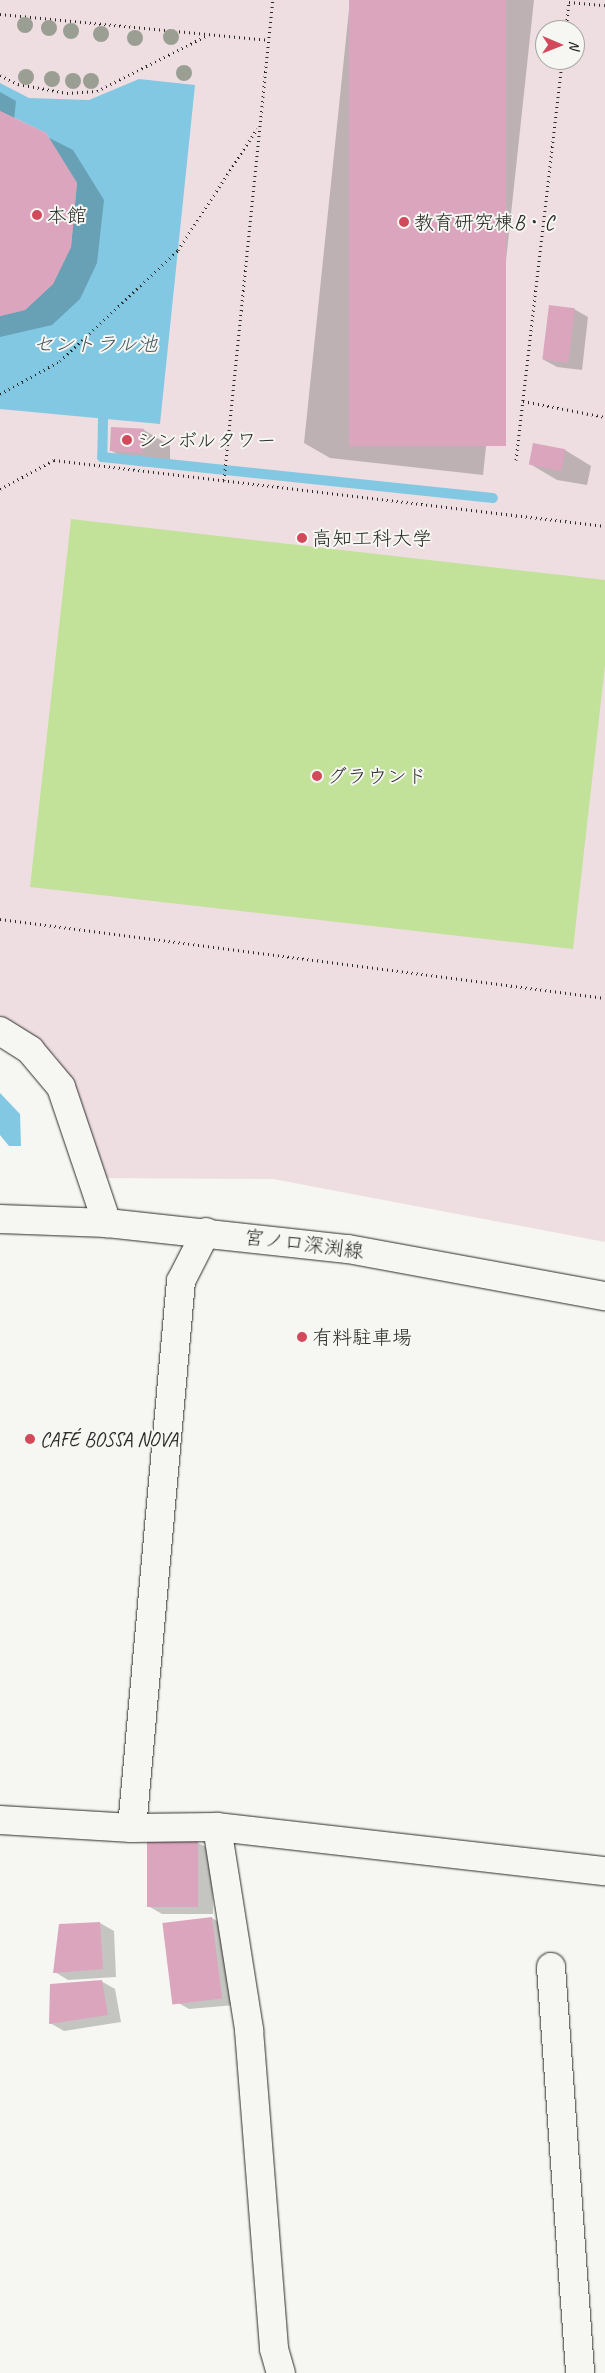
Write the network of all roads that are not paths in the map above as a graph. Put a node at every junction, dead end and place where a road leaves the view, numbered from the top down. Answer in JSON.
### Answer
{"nodes":[{"id":1,"x":0,"y":1031,"type":"edge"},
{"id":2,"x":0,"y":1219,"type":"edge"},
{"id":3,"x":107,"y":1223,"type":"junction"},
{"id":4,"x":206,"y":1232,"type":"junction"},
{"id":5,"x":605,"y":1296,"type":"edge"},
{"id":6,"x":0,"y":1820,"type":"edge"},
{"id":7,"x":217,"y":1827,"type":"junction"},
{"id":8,"x":132,"y":1828,"type":"junction"},
{"id":9,"x":605,"y":1871,"type":"edge"},
{"id":10,"x":551,"y":1967,"type":"dead end"},
{"id":11,"x":281,"y":2373,"type":"edge"},
{"id":12,"x":580,"y":2373,"type":"edge"}],
"edges":[{"from":1,"to":3,"type":"street"},
{"from":2,"to":3,"type":"street","name":"宮ノ口深渕線"},
{"from":3,"to":4,"type":"street","name":"宮ノ口深渕線"},
{"from":4,"to":5,"type":"street","name":"宮ノ口深渕線"},
{"from":4,"to":8,"type":"street"},
{"from":6,"to":8,"type":"street"},
{"from":7,"to":8,"type":"street"},
{"from":7,"to":9,"type":"street"},
{"from":7,"to":11,"type":"street"},
{"from":10,"to":12,"type":"street"}]}
